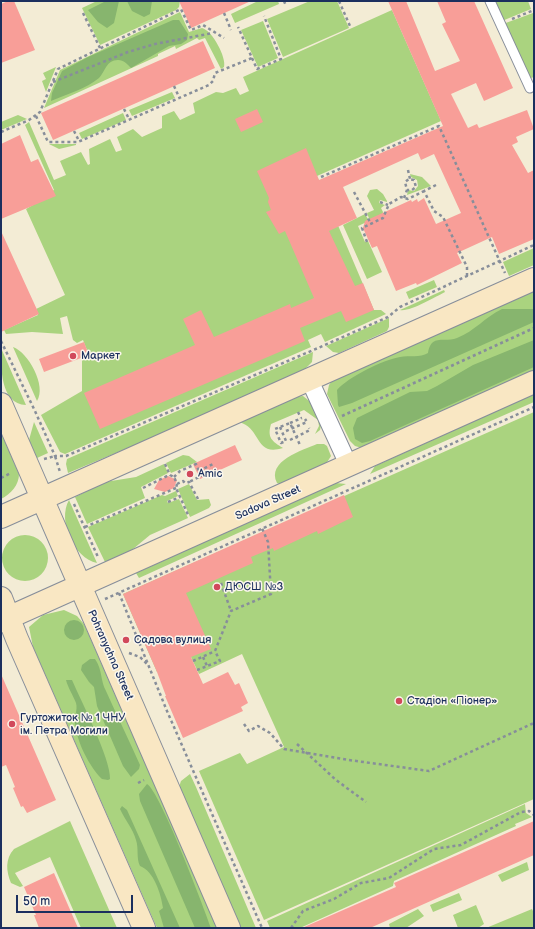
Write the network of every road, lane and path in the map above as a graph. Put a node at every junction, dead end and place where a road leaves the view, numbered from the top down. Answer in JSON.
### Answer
{"nodes":[{"id":1,"x":284,"y":1,"type":"edge"},
{"id":2,"x":338,"y":1,"type":"edge"},
{"id":3,"x":490,"y":1,"type":"edge"},
{"id":4,"x":286,"y":6,"type":"dead end"},
{"id":5,"x":534,"y":10,"type":"edge"},
{"id":6,"x":83,"y":13,"type":"dead end"},
{"id":7,"x":224,"y":13,"type":"dead end"},
{"id":8,"x":264,"y":16,"type":"dead end"},
{"id":9,"x":500,"y":24,"type":"junction"},
{"id":10,"x":350,"y":26,"type":"dead end"},
{"id":11,"x":238,"y":27,"type":"dead end"},
{"id":12,"x":231,"y":30,"type":"dead end"},
{"id":13,"x":213,"y":33,"type":"junction"},
{"id":14,"x":224,"y":38,"type":"dead end"},
{"id":15,"x":100,"y":48,"type":"junction"},
{"id":16,"x":252,"y":58,"type":"junction"},
{"id":17,"x":53,"y":83,"type":"junction"},
{"id":18,"x":174,"y":86,"type":"dead end"},
{"id":19,"x":530,"y":88,"type":"dead end"},
{"id":20,"x":179,"y":97,"type":"junction"},
{"id":21,"x":124,"y":109,"type":"dead end"},
{"id":22,"x":36,"y":116,"type":"junction"},
{"id":23,"x":129,"y":119,"type":"junction"},
{"id":24,"x":74,"y":131,"type":"dead end"},
{"id":25,"x":1,"y":132,"type":"edge"},
{"id":26,"x":79,"y":141,"type":"junction"},
{"id":27,"x":408,"y":170,"type":"dead end"},
{"id":28,"x":321,"y":177,"type":"dead end"},
{"id":29,"x":410,"y":179,"type":"junction"},
{"id":30,"x":436,"y":185,"type":"dead end"},
{"id":31,"x":407,"y":190,"type":"junction"},
{"id":32,"x":424,"y":191,"type":"junction"},
{"id":33,"x":354,"y":192,"type":"dead end"},
{"id":34,"x":404,"y":198,"type":"junction"},
{"id":35,"x":380,"y":202,"type":"dead end"},
{"id":36,"x":388,"y":205,"type":"junction"},
{"id":37,"x":371,"y":224,"type":"junction"},
{"id":38,"x":367,"y":242,"type":"dead end"},
{"id":39,"x":534,"y":245,"type":"edge"},
{"id":40,"x":500,"y":262,"type":"junction"},
{"id":41,"x":506,"y":275,"type":"dead end"},
{"id":42,"x":467,"y":276,"type":"junction"},
{"id":43,"x":534,"y":279,"type":"edge"},
{"id":44,"x":534,"y":328,"type":"edge"},
{"id":45,"x":1,"y":341,"type":"edge"},
{"id":46,"x":309,"y":379,"type":"junction"},
{"id":47,"x":534,"y":382,"type":"edge"},
{"id":48,"x":1,"y":404,"type":"edge"},
{"id":49,"x":534,"y":407,"type":"edge"},
{"id":50,"x":298,"y":412,"type":"dead end"},
{"id":51,"x":303,"y":418,"type":"junction"},
{"id":52,"x":290,"y":423,"type":"junction"},
{"id":53,"x":280,"y":427,"type":"junction"},
{"id":54,"x":292,"y":428,"type":"junction"},
{"id":55,"x":309,"y":428,"type":"dead end"},
{"id":56,"x":286,"y":431,"type":"dead end"},
{"id":57,"x":333,"y":432,"type":"junction"},
{"id":58,"x":296,"y":437,"type":"junction"},
{"id":59,"x":290,"y":440,"type":"dead end"},
{"id":60,"x":300,"y":445,"type":"dead end"},
{"id":61,"x":55,"y":456,"type":"junction"},
{"id":62,"x":39,"y":461,"type":"dead end"},
{"id":63,"x":165,"y":464,"type":"dead end"},
{"id":64,"x":213,"y":464,"type":"dead end"},
{"id":65,"x":349,"y":466,"type":"junction"},
{"id":66,"x":17,"y":471,"type":"dead end"},
{"id":67,"x":199,"y":471,"type":"junction"},
{"id":68,"x":61,"y":474,"type":"dead end"},
{"id":69,"x":170,"y":475,"type":"junction"},
{"id":70,"x":174,"y":477,"type":"junction"},
{"id":71,"x":1,"y":478,"type":"edge"},
{"id":72,"x":189,"y":482,"type":"junction"},
{"id":73,"x":178,"y":484,"type":"junction"},
{"id":74,"x":142,"y":488,"type":"dead end"},
{"id":75,"x":176,"y":488,"type":"junction"},
{"id":76,"x":180,"y":497,"type":"junction"},
{"id":77,"x":42,"y":499,"type":"junction"},
{"id":78,"x":72,"y":499,"type":"dead end"},
{"id":79,"x":198,"y":499,"type":"dead end"},
{"id":80,"x":168,"y":502,"type":"dead end"},
{"id":81,"x":1,"y":517,"type":"edge"},
{"id":82,"x":189,"y":517,"type":"dead end"},
{"id":83,"x":84,"y":527,"type":"junction"},
{"id":84,"x":262,"y":528,"type":"junction"},
{"id":85,"x":221,"y":583,"type":"dead end"},
{"id":86,"x":110,"y":585,"type":"junction"},
{"id":87,"x":80,"y":586,"type":"junction"},
{"id":88,"x":119,"y":592,"type":"junction"},
{"id":89,"x":89,"y":606,"type":"junction"},
{"id":90,"x":231,"y":611,"type":"junction"},
{"id":91,"x":4,"y":612,"type":"edge"},
{"id":92,"x":215,"y":651,"type":"junction"},
{"id":93,"x":203,"y":657,"type":"junction"},
{"id":94,"x":193,"y":661,"type":"dead end"},
{"id":95,"x":207,"y":666,"type":"junction"},
{"id":96,"x":197,"y":670,"type":"dead end"},
{"id":97,"x":534,"y":723,"type":"edge"},
{"id":98,"x":244,"y":724,"type":"dead end"},
{"id":99,"x":297,"y":744,"type":"dead end"},
{"id":100,"x":306,"y":753,"type":"junction"},
{"id":101,"x":366,"y":802,"type":"dead end"},
{"id":102,"x":534,"y":815,"type":"edge"},
{"id":103,"x":144,"y":928,"type":"edge"},
{"id":104,"x":229,"y":928,"type":"edge"},
{"id":105,"x":262,"y":928,"type":"edge"},
{"id":106,"x":291,"y":928,"type":"edge"}],
"edges":[{"from":1,"to":4,"type":"path"},
{"from":2,"to":10,"type":"path"},
{"from":3,"to":9,"type":"lane"},
{"from":5,"to":9,"type":"path"},
{"from":6,"to":15,"type":"path"},
{"from":7,"to":12,"type":"path"},
{"from":8,"to":16,"type":"path"},
{"from":9,"to":19,"type":"lane"},
{"from":11,"to":16,"type":"path"},
{"from":13,"to":14,"type":"path"},
{"from":13,"to":15,"type":"path"},
{"from":13,"to":17,"type":"path"},
{"from":15,"to":17,"type":"path"},
{"from":16,"to":20,"type":"path"},
{"from":17,"to":22,"type":"path"},
{"from":18,"to":20,"type":"path"},
{"from":20,"to":23,"type":"path"},
{"from":21,"to":23,"type":"path"},
{"from":22,"to":25,"type":"path"},
{"from":22,"to":26,"type":"path"},
{"from":23,"to":26,"type":"path"},
{"from":24,"to":26,"type":"path"},
{"from":27,"to":29,"type":"path"},
{"from":28,"to":40,"type":"path"},
{"from":29,"to":31,"type":"path"},
{"from":29,"to":31,"type":"path"},
{"from":30,"to":32,"type":"path"},
{"from":31,"to":34,"type":"path"},
{"from":32,"to":34,"type":"path"},
{"from":32,"to":42,"type":"path"},
{"from":33,"to":37,"type":"path"},
{"from":34,"to":36,"type":"path"},
{"from":35,"to":36,"type":"path"},
{"from":36,"to":37,"type":"path"},
{"from":37,"to":38,"type":"path"},
{"from":39,"to":40,"type":"path"},
{"from":40,"to":41,"type":"path"},
{"from":40,"to":42,"type":"path"},
{"from":42,"to":61,"type":"path"},
{"from":43,"to":46,"type":"street"},
{"from":44,"to":57,"type":"path"},
{"from":45,"to":61,"type":"path"},
{"from":46,"to":57,"type":"street"},
{"from":46,"to":77,"type":"street"},
{"from":47,"to":65,"type":"street","name":"Sadova Street"},
{"from":48,"to":77,"type":"street","name":"Pohranychna Street"},
{"from":49,"to":84,"type":"path"},
{"from":50,"to":51,"type":"path"},
{"from":51,"to":52,"type":"path"},
{"from":51,"to":54,"type":"path"},
{"from":52,"to":53,"type":"path"},
{"from":52,"to":54,"type":"path"},
{"from":53,"to":53,"type":"path"},
{"from":54,"to":56,"type":"path"},
{"from":54,"to":58,"type":"path"},
{"from":55,"to":58,"type":"path"},
{"from":57,"to":65,"type":"street"},
{"from":58,"to":59,"type":"path"},
{"from":58,"to":60,"type":"path"},
{"from":61,"to":62,"type":"path"},
{"from":61,"to":68,"type":"path"},
{"from":63,"to":69,"type":"path"},
{"from":64,"to":67,"type":"path"},
{"from":65,"to":86,"type":"street","name":"Sadova Street"},
{"from":66,"to":71,"type":"path"},
{"from":67,"to":70,"type":"path"},
{"from":67,"to":72,"type":"path"},
{"from":69,"to":70,"type":"path"},
{"from":69,"to":74,"type":"path"},
{"from":70,"to":73,"type":"path"},
{"from":72,"to":73,"type":"path"},
{"from":72,"to":79,"type":"path"},
{"from":73,"to":75,"type":"path"},
{"from":75,"to":76,"type":"path"},
{"from":75,"to":83,"type":"path"},
{"from":76,"to":80,"type":"path"},
{"from":76,"to":82,"type":"path"},
{"from":77,"to":81,"type":"street"},
{"from":77,"to":87,"type":"street","name":"Pohranychna Street"},
{"from":78,"to":83,"type":"path"},
{"from":83,"to":86,"type":"path"},
{"from":84,"to":88,"type":"path"},
{"from":84,"to":90,"type":"path"},
{"from":85,"to":90,"type":"path"},
{"from":86,"to":87,"type":"street","name":"Sadova Street"},
{"from":86,"to":88,"type":"path"},
{"from":86,"to":89,"type":"path"},
{"from":87,"to":89,"type":"street","name":"Pohranychna Street"},
{"from":87,"to":91,"type":"street","name":"Sadova Street"},
{"from":88,"to":105,"type":"path"},
{"from":89,"to":104,"type":"street","name":"Pohranychna Street"},
{"from":90,"to":92,"type":"path"},
{"from":91,"to":103,"type":"street"},
{"from":92,"to":93,"type":"path"},
{"from":92,"to":95,"type":"path"},
{"from":93,"to":94,"type":"path"},
{"from":93,"to":95,"type":"path"},
{"from":95,"to":96,"type":"path"},
{"from":97,"to":100,"type":"path"},
{"from":98,"to":100,"type":"path"},
{"from":99,"to":100,"type":"path"},
{"from":100,"to":101,"type":"path"},
{"from":102,"to":106,"type":"path"}]}
